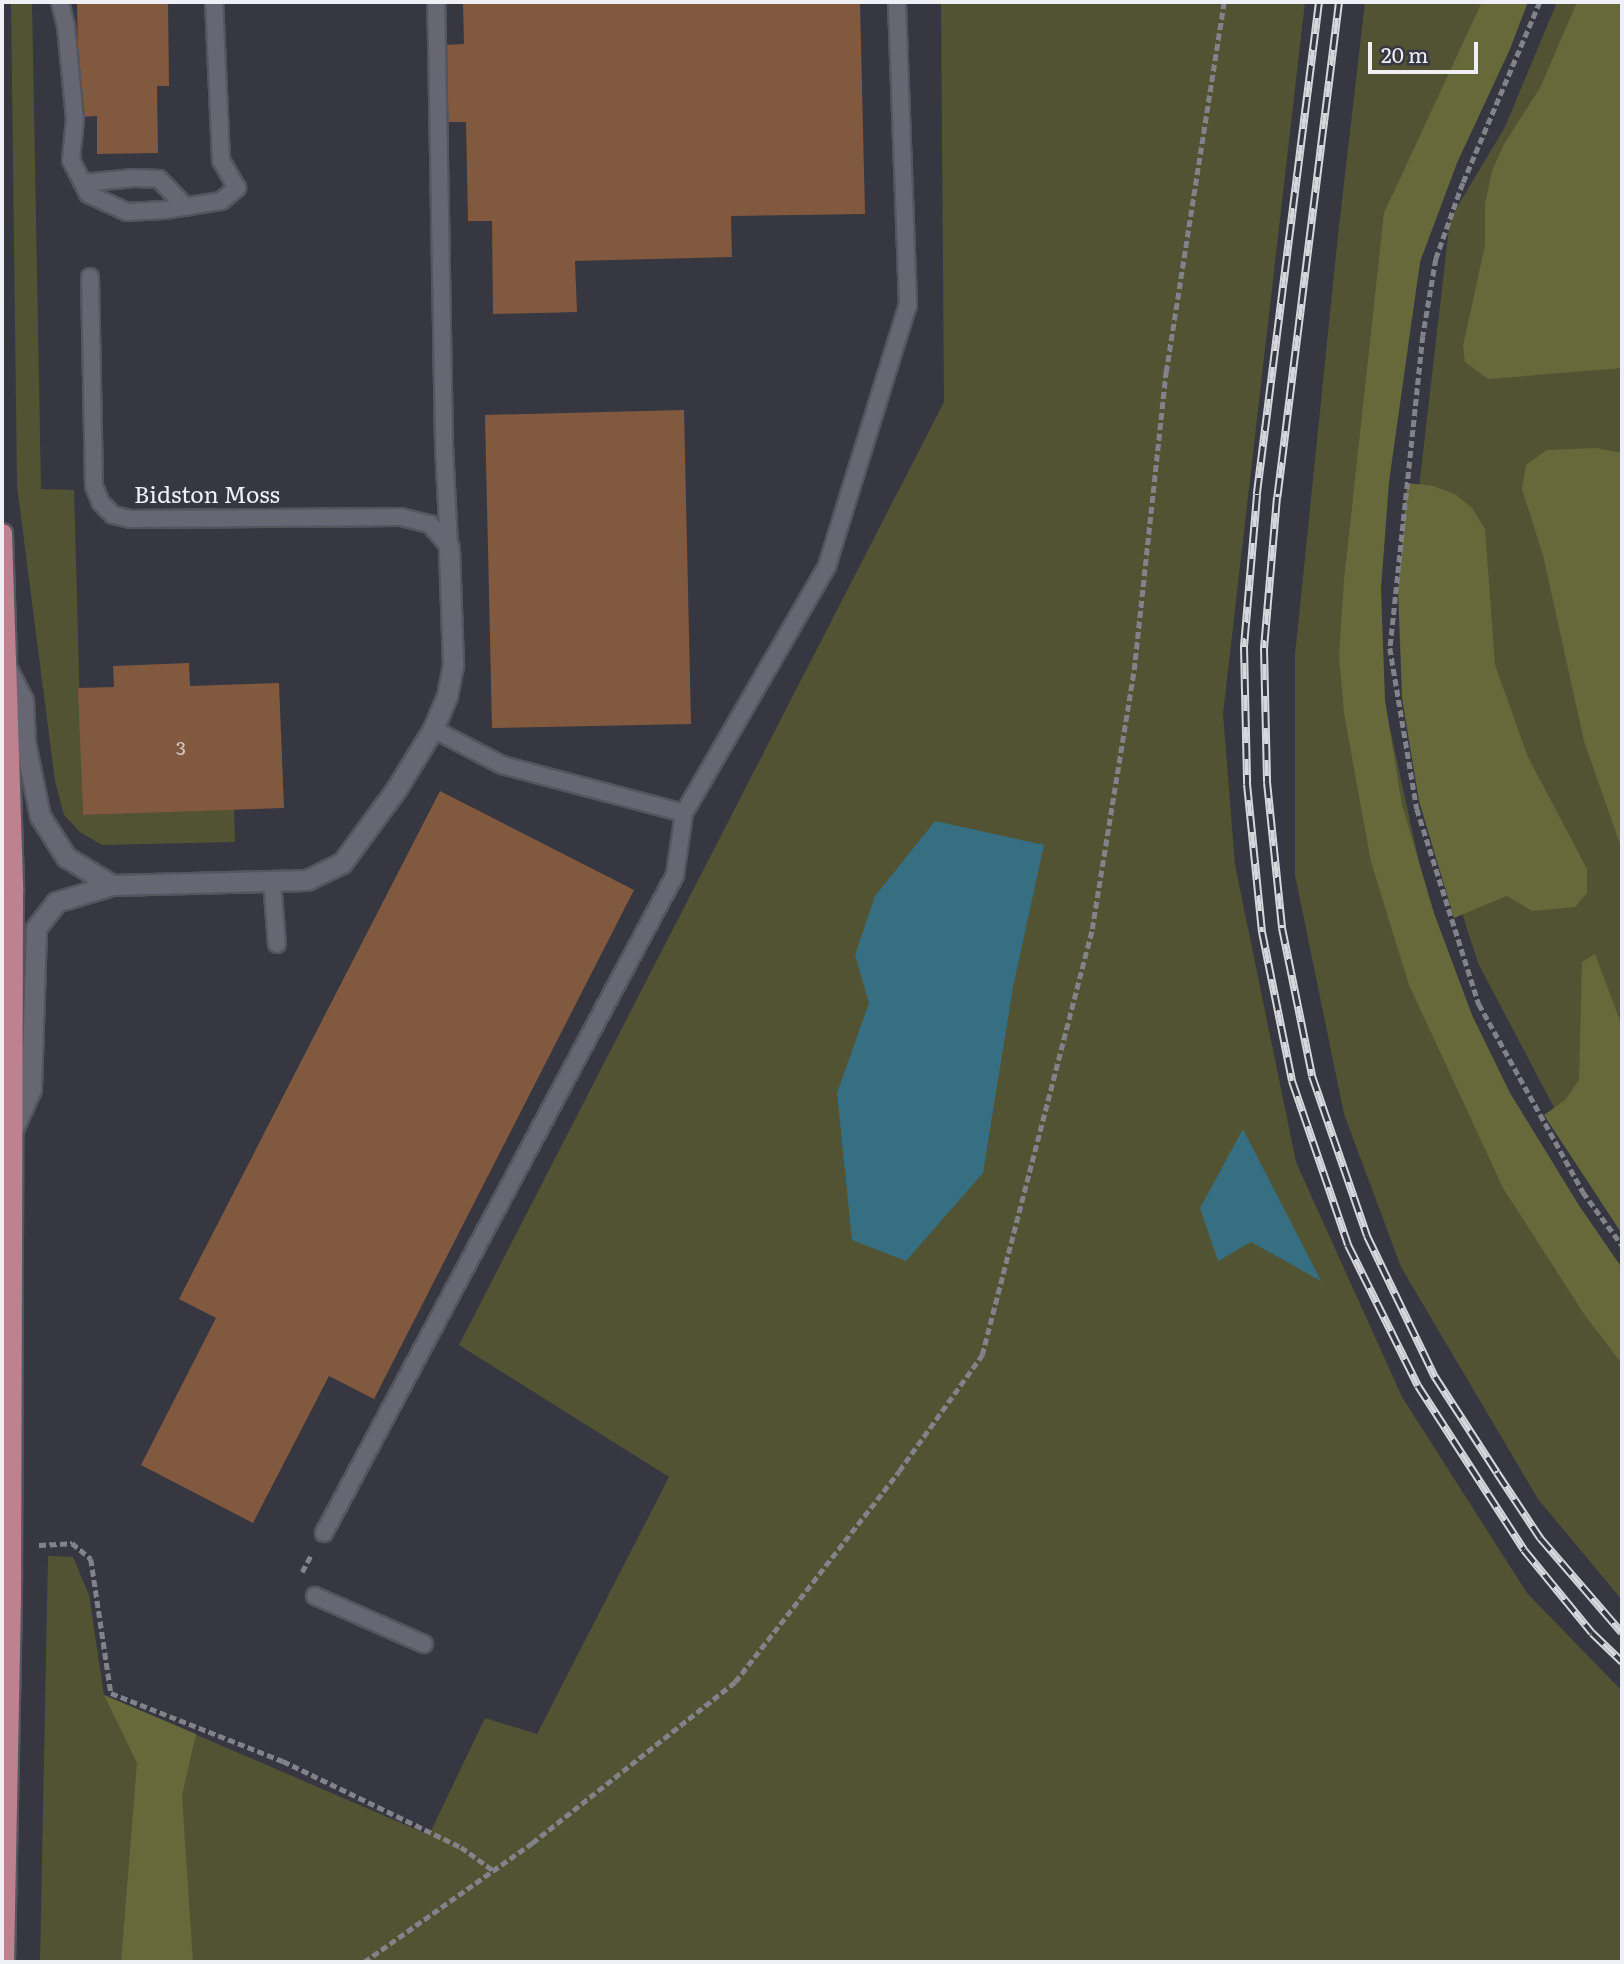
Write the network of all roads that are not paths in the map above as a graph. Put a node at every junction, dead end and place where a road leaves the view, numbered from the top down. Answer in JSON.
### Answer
{"nodes":[{"id":1,"x":60,"y":2,"type":"edge"},
{"id":2,"x":214,"y":2,"type":"edge"},
{"id":3,"x":436,"y":2,"type":"edge"},
{"id":4,"x":897,"y":2,"type":"edge"},
{"id":5,"x":83,"y":183,"type":"junction"},
{"id":6,"x":186,"y":207,"type":"junction"},
{"id":7,"x":90,"y":277,"type":"dead end"},
{"id":8,"x":2,"y":533,"type":"edge"},
{"id":9,"x":449,"y":547,"type":"junction"},
{"id":10,"x":6,"y":667,"type":"junction"},
{"id":11,"x":433,"y":729,"type":"junction"},
{"id":12,"x":684,"y":813,"type":"junction"},
{"id":13,"x":272,"y":881,"type":"junction"},
{"id":14,"x":112,"y":885,"type":"junction"},
{"id":15,"x":278,"y":944,"type":"dead end"},
{"id":16,"x":13,"y":1129,"type":"junction"},
{"id":17,"x":324,"y":1533,"type":"road end"},
{"id":18,"x":315,"y":1597,"type":"dead end"},
{"id":19,"x":424,"y":1644,"type":"dead end"},
{"id":20,"x":4,"y":1962,"type":"edge"}],
"edges":[{"from":1,"to":5,"type":"lane"},
{"from":2,"to":6,"type":"lane"},
{"from":3,"to":9,"type":"lane"},
{"from":4,"to":12,"type":"lane"},
{"from":5,"to":6,"type":"lane"},
{"from":5,"to":6,"type":"lane"},
{"from":7,"to":9,"type":"lane","name":"Bidston Moss"},
{"from":8,"to":10,"type":"main road"},
{"from":9,"to":11,"type":"street"},
{"from":10,"to":14,"type":"street"},
{"from":10,"to":16,"type":"main road"},
{"from":11,"to":12,"type":"lane"},
{"from":11,"to":13,"type":"street"},
{"from":12,"to":17,"type":"lane"},
{"from":13,"to":14,"type":"street"},
{"from":13,"to":15,"type":"lane"},
{"from":14,"to":16,"type":"street"},
{"from":16,"to":20,"type":"main road"},
{"from":18,"to":19,"type":"lane"}]}
